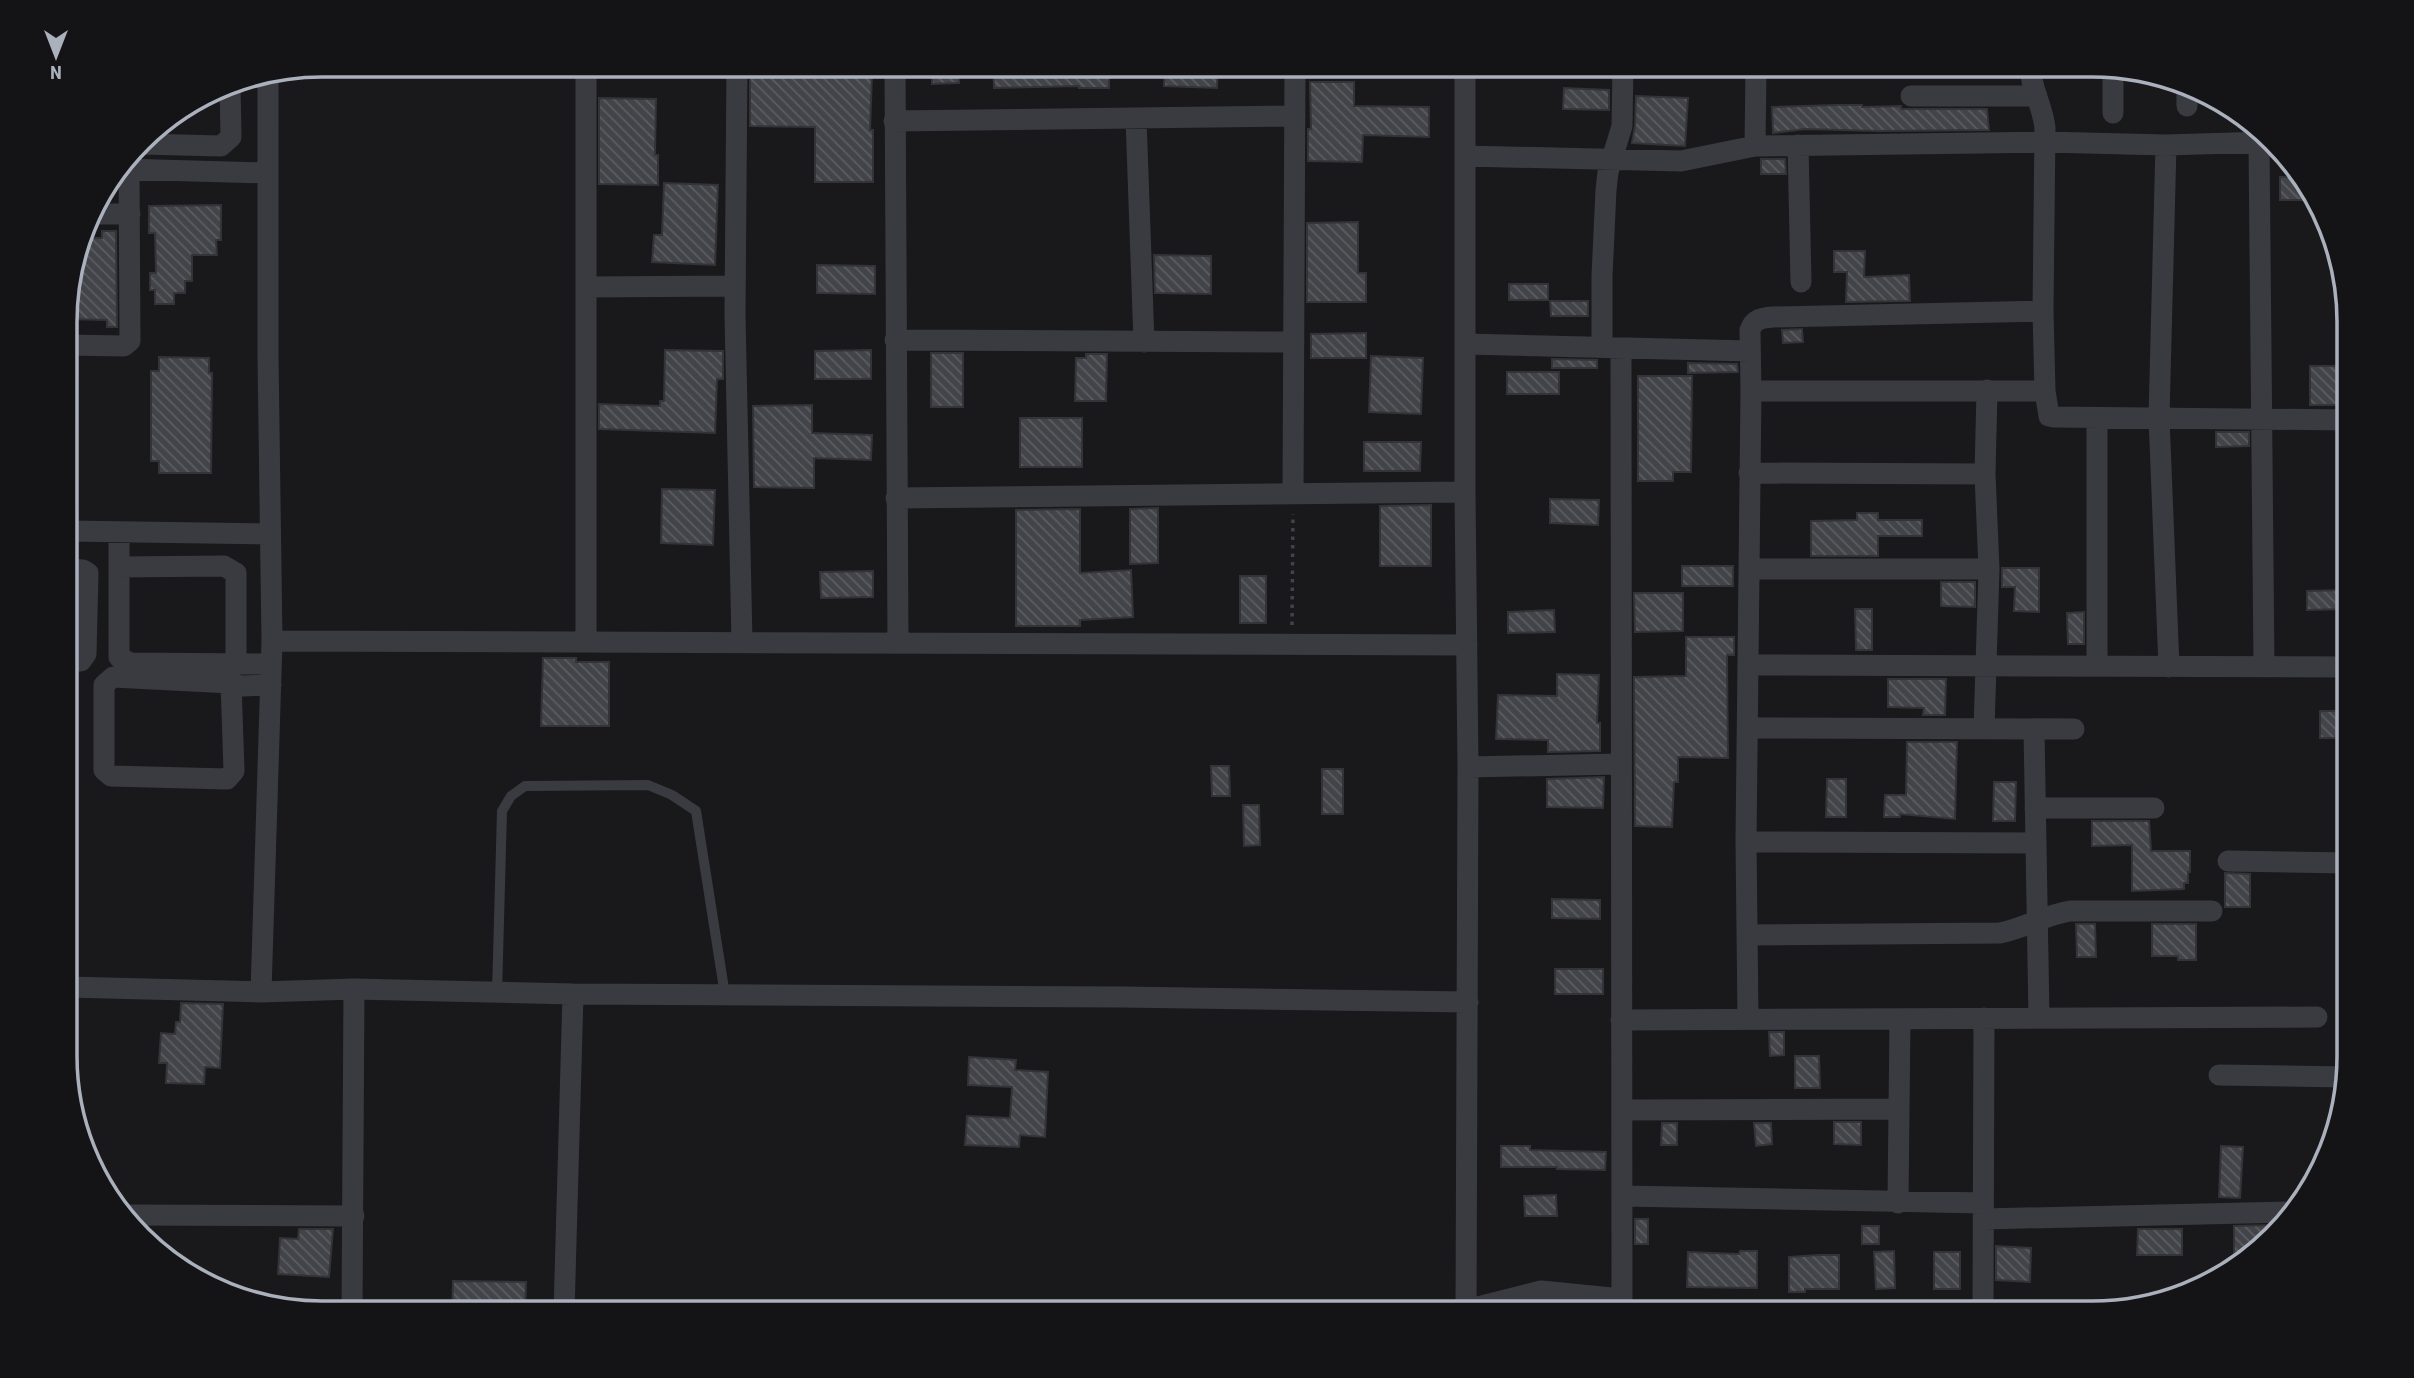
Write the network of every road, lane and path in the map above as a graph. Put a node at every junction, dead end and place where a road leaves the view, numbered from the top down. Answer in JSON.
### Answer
{"nodes":[{"id":1,"x":586,"y":77,"type":"edge"},
{"id":2,"x":737,"y":77,"type":"edge"},
{"id":3,"x":895,"y":77,"type":"edge"},
{"id":4,"x":1295,"y":77,"type":"edge"},
{"id":5,"x":1465,"y":77,"type":"edge"},
{"id":6,"x":1623,"y":77,"type":"edge"},
{"id":7,"x":1756,"y":77,"type":"edge"},
{"id":8,"x":2031,"y":77,"type":"edge"},
{"id":9,"x":2113,"y":78,"type":"edge"},
{"id":10,"x":268,"y":83,"type":"edge"},
{"id":11,"x":230,"y":95,"type":"edge"},
{"id":12,"x":1911,"y":96,"type":"dead end"},
{"id":13,"x":2037,"y":96,"type":"junction"},
{"id":14,"x":2113,"y":113,"type":"dead end"},
{"id":15,"x":1295,"y":116,"type":"junction"},
{"id":16,"x":1136,"y":118,"type":"junction"},
{"id":17,"x":894,"y":121,"type":"junction"},
{"id":18,"x":2045,"y":142,"type":"junction"},
{"id":19,"x":2258,"y":142,"type":"edge"},
{"id":20,"x":154,"y":144,"type":"edge"},
{"id":21,"x":1798,"y":145,"type":"junction"},
{"id":22,"x":2166,"y":145,"type":"junction"},
{"id":23,"x":1755,"y":146,"type":"junction"},
{"id":24,"x":2263,"y":147,"type":"edge"},
{"id":25,"x":1465,"y":156,"type":"junction"},
{"id":26,"x":1611,"y":159,"type":"junction"},
{"id":27,"x":131,"y":169,"type":"edge"},
{"id":28,"x":268,"y":173,"type":"junction"},
{"id":29,"x":126,"y":176,"type":"edge"},
{"id":30,"x":102,"y":214,"type":"edge"},
{"id":31,"x":130,"y":214,"type":"junction"},
{"id":32,"x":1801,"y":282,"type":"dead end"},
{"id":33,"x":735,"y":286,"type":"junction"},
{"id":34,"x":586,"y":287,"type":"junction"},
{"id":35,"x":2043,"y":311,"type":"junction"},
{"id":36,"x":895,"y":340,"type":"junction"},
{"id":37,"x":1144,"y":342,"type":"junction"},
{"id":38,"x":1294,"y":342,"type":"junction"},
{"id":39,"x":1466,"y":344,"type":"junction"},
{"id":40,"x":77,"y":345,"type":"edge"},
{"id":41,"x":1612,"y":348,"type":"junction"},
{"id":42,"x":1750,"y":351,"type":"junction"},
{"id":43,"x":1987,"y":390,"type":"junction"},
{"id":44,"x":1751,"y":391,"type":"junction"},
{"id":45,"x":2045,"y":391,"type":"junction"},
{"id":46,"x":2159,"y":417,"type":"junction"},
{"id":47,"x":2097,"y":418,"type":"junction"},
{"id":48,"x":2260,"y":419,"type":"junction"},
{"id":49,"x":2336,"y":420,"type":"edge"},
{"id":50,"x":1749,"y":473,"type":"junction"},
{"id":51,"x":1985,"y":474,"type":"junction"},
{"id":52,"x":1293,"y":492,"type":"junction"},
{"id":53,"x":1465,"y":492,"type":"junction"},
{"id":54,"x":896,"y":498,"type":"junction"},
{"id":55,"x":77,"y":531,"type":"edge"},
{"id":56,"x":119,"y":532,"type":"junction"},
{"id":57,"x":270,"y":534,"type":"junction"},
{"id":58,"x":119,"y":567,"type":"junction"},
{"id":59,"x":1749,"y":569,"type":"junction"},
{"id":60,"x":1989,"y":569,"type":"junction"},
{"id":61,"x":77,"y":570,"type":"edge"},
{"id":62,"x":272,"y":641,"type":"junction"},
{"id":63,"x":586,"y":642,"type":"junction"},
{"id":64,"x":742,"y":642,"type":"junction"},
{"id":65,"x":898,"y":642,"type":"junction"},
{"id":66,"x":1292,"y":645,"type":"junction"},
{"id":67,"x":1467,"y":645,"type":"junction"},
{"id":68,"x":77,"y":661,"type":"edge"},
{"id":69,"x":1748,"y":665,"type":"junction"},
{"id":70,"x":1987,"y":666,"type":"junction"},
{"id":71,"x":2097,"y":667,"type":"junction"},
{"id":72,"x":2169,"y":667,"type":"junction"},
{"id":73,"x":2264,"y":667,"type":"junction"},
{"id":74,"x":2336,"y":667,"type":"edge"},
{"id":75,"x":234,"y":673,"type":"junction"},
{"id":76,"x":271,"y":674,"type":"junction"},
{"id":77,"x":1749,"y":728,"type":"junction"},
{"id":78,"x":1984,"y":729,"type":"junction"},
{"id":79,"x":2034,"y":729,"type":"junction"},
{"id":80,"x":2074,"y":729,"type":"dead end"},
{"id":81,"x":1620,"y":764,"type":"junction"},
{"id":82,"x":1468,"y":767,"type":"junction"},
{"id":83,"x":2035,"y":808,"type":"junction"},
{"id":84,"x":2154,"y":808,"type":"dead end"},
{"id":85,"x":1746,"y":842,"type":"junction"},
{"id":86,"x":2036,"y":843,"type":"junction"},
{"id":87,"x":2228,"y":861,"type":"dead end"},
{"id":88,"x":2336,"y":863,"type":"edge"},
{"id":89,"x":2212,"y":911,"type":"dead end"},
{"id":90,"x":2036,"y":920,"type":"junction"},
{"id":91,"x":1749,"y":935,"type":"junction"},
{"id":92,"x":77,"y":988,"type":"edge"},
{"id":93,"x":354,"y":989,"type":"junction"},
{"id":94,"x":261,"y":992,"type":"junction"},
{"id":95,"x":497,"y":993,"type":"junction"},
{"id":96,"x":573,"y":994,"type":"junction"},
{"id":97,"x":724,"y":995,"type":"junction"},
{"id":98,"x":1468,"y":1002,"type":"junction"},
{"id":99,"x":2317,"y":1017,"type":"dead end"},
{"id":100,"x":1748,"y":1018,"type":"junction"},
{"id":101,"x":1984,"y":1018,"type":"junction"},
{"id":102,"x":2039,"y":1018,"type":"junction"},
{"id":103,"x":1900,"y":1019,"type":"junction"},
{"id":104,"x":1621,"y":1020,"type":"junction"},
{"id":105,"x":2219,"y":1075,"type":"dead end"},
{"id":106,"x":2335,"y":1077,"type":"edge"},
{"id":107,"x":1899,"y":1109,"type":"junction"},
{"id":108,"x":1623,"y":1110,"type":"junction"},
{"id":109,"x":1622,"y":1196,"type":"junction"},
{"id":110,"x":1898,"y":1203,"type":"junction"},
{"id":111,"x":1983,"y":1211,"type":"junction"},
{"id":112,"x":2281,"y":1212,"type":"edge"},
{"id":113,"x":135,"y":1214,"type":"edge"},
{"id":114,"x":354,"y":1216,"type":"junction"},
{"id":115,"x":1622,"y":1299,"type":"joint"},
{"id":116,"x":1466,"y":1300,"type":"edge"},
{"id":117,"x":1508,"y":1300,"type":"edge"},
{"id":118,"x":1983,"y":1300,"type":"edge"},
{"id":119,"x":352,"y":1301,"type":"edge"},
{"id":120,"x":564,"y":1301,"type":"edge"}],
"edges":[{"from":1,"to":34,"type":"street"},
{"from":2,"to":33,"type":"street"},
{"from":3,"to":17,"type":"street"},
{"from":4,"to":15,"type":"street"},
{"from":5,"to":25,"type":"street"},
{"from":6,"to":26,"type":"street"},
{"from":7,"to":23,"type":"street"},
{"from":8,"to":13,"type":"street"},
{"from":9,"to":14,"type":"street"},
{"from":10,"to":28,"type":"street"},
{"from":11,"to":20,"type":"street"},
{"from":12,"to":13,"type":"street"},
{"from":13,"to":18,"type":"street"},
{"from":15,"to":16,"type":"street"},
{"from":15,"to":38,"type":"street"},
{"from":16,"to":17,"type":"street"},
{"from":16,"to":37,"type":"street"},
{"from":17,"to":36,"type":"street"},
{"from":18,"to":21,"type":"street"},
{"from":18,"to":22,"type":"street"},
{"from":18,"to":35,"type":"street"},
{"from":19,"to":22,"type":"street"},
{"from":21,"to":23,"type":"street"},
{"from":21,"to":32,"type":"street"},
{"from":22,"to":46,"type":"street"},
{"from":23,"to":26,"type":"street"},
{"from":24,"to":48,"type":"street"},
{"from":25,"to":26,"type":"street"},
{"from":25,"to":39,"type":"street"},
{"from":26,"to":41,"type":"street"},
{"from":27,"to":28,"type":"street"},
{"from":28,"to":57,"type":"street"},
{"from":29,"to":31,"type":"street"},
{"from":30,"to":31,"type":"street"},
{"from":31,"to":40,"type":"street"},
{"from":33,"to":34,"type":"street"},
{"from":33,"to":64,"type":"street"},
{"from":34,"to":63,"type":"street"},
{"from":35,"to":42,"type":"street"},
{"from":35,"to":45,"type":"street"},
{"from":36,"to":37,"type":"street"},
{"from":36,"to":54,"type":"street"},
{"from":37,"to":38,"type":"street"},
{"from":38,"to":52,"type":"street"},
{"from":39,"to":41,"type":"street"},
{"from":39,"to":53,"type":"street"},
{"from":41,"to":42,"type":"street"},
{"from":41,"to":81,"type":"street"},
{"from":42,"to":44,"type":"street"},
{"from":43,"to":44,"type":"street"},
{"from":43,"to":45,"type":"street"},
{"from":43,"to":51,"type":"street"},
{"from":44,"to":50,"type":"street"},
{"from":45,"to":47,"type":"street"},
{"from":46,"to":47,"type":"street"},
{"from":46,"to":48,"type":"street"},
{"from":46,"to":72,"type":"street"},
{"from":47,"to":71,"type":"street"},
{"from":48,"to":49,"type":"street"},
{"from":48,"to":73,"type":"street"},
{"from":50,"to":51,"type":"street"},
{"from":50,"to":59,"type":"street"},
{"from":51,"to":60,"type":"street"},
{"from":52,"to":53,"type":"street"},
{"from":52,"to":54,"type":"street"},
{"from":52,"to":66,"type":"path"},
{"from":53,"to":67,"type":"street"},
{"from":54,"to":65,"type":"street"},
{"from":55,"to":56,"type":"street"},
{"from":56,"to":57,"type":"street"},
{"from":56,"to":58,"type":"street"},
{"from":57,"to":62,"type":"street"},
{"from":58,"to":75,"type":"street"},
{"from":58,"to":75,"type":"street"},
{"from":59,"to":60,"type":"street"},
{"from":59,"to":69,"type":"street"},
{"from":60,"to":70,"type":"street"},
{"from":61,"to":68,"type":"street"},
{"from":62,"to":63,"type":"street"},
{"from":62,"to":76,"type":"street"},
{"from":63,"to":64,"type":"street"},
{"from":64,"to":65,"type":"street"},
{"from":65,"to":66,"type":"street"},
{"from":66,"to":67,"type":"street"},
{"from":67,"to":82,"type":"street"},
{"from":69,"to":70,"type":"street"},
{"from":69,"to":77,"type":"street"},
{"from":70,"to":71,"type":"street"},
{"from":70,"to":78,"type":"street"},
{"from":71,"to":72,"type":"street"},
{"from":72,"to":73,"type":"street"},
{"from":73,"to":74,"type":"street"},
{"from":75,"to":75,"type":"street"},
{"from":75,"to":76,"type":"street"},
{"from":76,"to":94,"type":"street"},
{"from":77,"to":78,"type":"street"},
{"from":77,"to":85,"type":"street"},
{"from":78,"to":79,"type":"street"},
{"from":79,"to":80,"type":"street"},
{"from":79,"to":83,"type":"street"},
{"from":81,"to":82,"type":"street"},
{"from":81,"to":104,"type":"street"},
{"from":82,"to":98,"type":"street"},
{"from":83,"to":84,"type":"street"},
{"from":83,"to":86,"type":"street"},
{"from":85,"to":86,"type":"street"},
{"from":85,"to":91,"type":"street"},
{"from":86,"to":90,"type":"street"},
{"from":87,"to":88,"type":"street"},
{"from":89,"to":90,"type":"street"},
{"from":90,"to":91,"type":"street"},
{"from":90,"to":102,"type":"street"},
{"from":91,"to":100,"type":"street"},
{"from":92,"to":94,"type":"street"},
{"from":93,"to":94,"type":"street"},
{"from":93,"to":95,"type":"street"},
{"from":93,"to":114,"type":"street"},
{"from":95,"to":96,"type":"street"},
{"from":95,"to":97,"type":"lane"},
{"from":96,"to":97,"type":"street"},
{"from":96,"to":120,"type":"street"},
{"from":97,"to":98,"type":"street"},
{"from":98,"to":116,"type":"street"},
{"from":99,"to":102,"type":"street"},
{"from":100,"to":103,"type":"street"},
{"from":100,"to":104,"type":"street"},
{"from":101,"to":102,"type":"street"},
{"from":101,"to":103,"type":"street"},
{"from":101,"to":111,"type":"street"},
{"from":103,"to":107,"type":"street"},
{"from":104,"to":108,"type":"street"},
{"from":105,"to":106,"type":"street"},
{"from":107,"to":108,"type":"street"},
{"from":107,"to":110,"type":"street"},
{"from":108,"to":109,"type":"street"},
{"from":109,"to":110,"type":"street"},
{"from":109,"to":115,"type":"street"},
{"from":110,"to":111,"type":"street"},
{"from":111,"to":112,"type":"street"},
{"from":111,"to":118,"type":"street"},
{"from":113,"to":114,"type":"street"},
{"from":114,"to":119,"type":"street"},
{"from":115,"to":117,"type":"street"}]}
